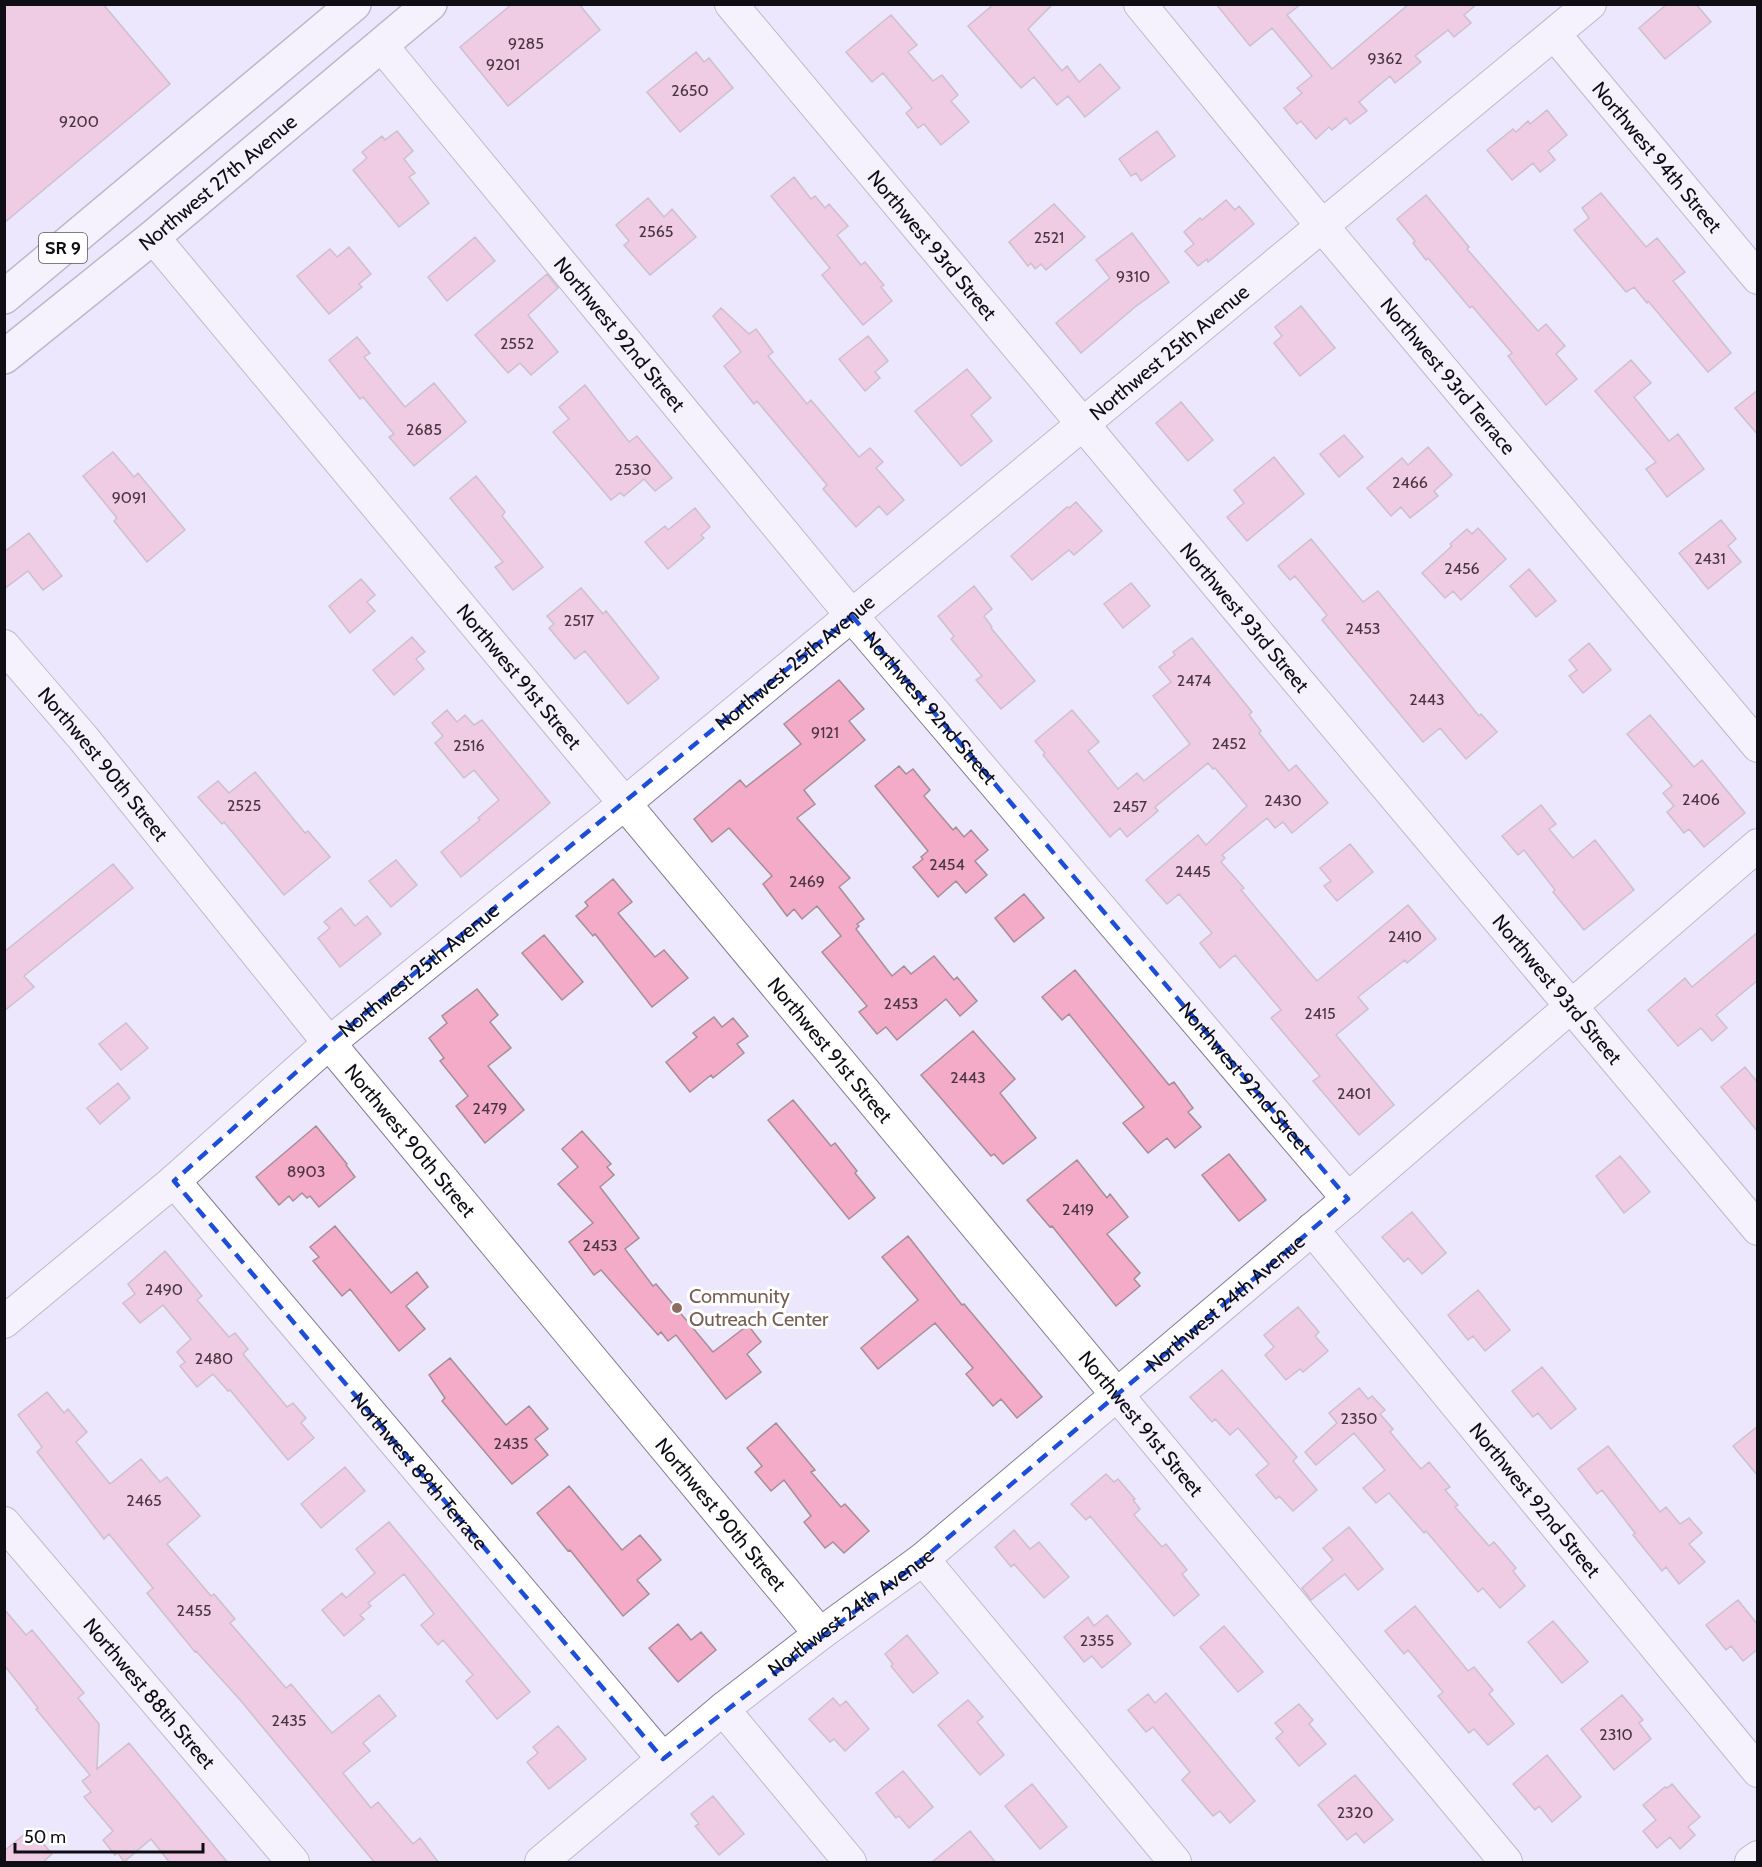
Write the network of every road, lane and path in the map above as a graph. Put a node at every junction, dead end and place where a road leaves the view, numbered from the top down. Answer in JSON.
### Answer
{"nodes":[{"id":1,"x":354,"y":4,"type":"edge"},
{"id":2,"x":393,"y":4,"type":"edge"},
{"id":3,"x":430,"y":4,"type":"edge"},
{"id":4,"x":731,"y":4,"type":"edge"},
{"id":5,"x":1140,"y":4,"type":"edge"},
{"id":6,"x":1590,"y":4,"type":"edge"},
{"id":7,"x":327,"y":28,"type":"junction"},
{"id":8,"x":1556,"y":35,"type":"junction"},
{"id":9,"x":381,"y":45,"type":"junction"},
{"id":10,"x":1323,"y":227,"type":"junction"},
{"id":11,"x":153,"y":237,"type":"junction"},
{"id":12,"x":1758,"y":278,"type":"edge"},
{"id":13,"x":4,"y":297,"type":"edge"},
{"id":14,"x":49,"y":321,"type":"junction"},
{"id":15,"x":4,"y":326,"type":"edge"},
{"id":16,"x":4,"y":357,"type":"edge"},
{"id":17,"x":1082,"y":426,"type":"junction"},
{"id":18,"x":852,"y":616,"type":"junction"},
{"id":19,"x":4,"y":646,"type":"edge"},
{"id":20,"x":1758,"y":746,"type":"edge"},
{"id":21,"x":624,"y":804,"type":"junction"},
{"id":22,"x":1758,"y":845,"type":"edge"},
{"id":23,"x":1572,"y":1005,"type":"junction"},
{"id":24,"x":329,"y":1043,"type":"junction"},
{"id":25,"x":174,"y":1180,"type":"junction"},
{"id":26,"x":1348,"y":1198,"type":"junction"},
{"id":27,"x":1758,"y":1228,"type":"edge"},
{"id":28,"x":1312,"y":1229,"type":"junction"},
{"id":29,"x":4,"y":1322,"type":"edge"},
{"id":30,"x":1118,"y":1394,"type":"junction"},
{"id":31,"x":4,"y":1523,"type":"edge"},
{"id":32,"x":923,"y":1559,"type":"junction"},
{"id":33,"x":820,"y":1634,"type":"junction"},
{"id":34,"x":723,"y":1709,"type":"junction"},
{"id":35,"x":663,"y":1759,"type":"junction"},
{"id":36,"x":1758,"y":1771,"type":"edge"},
{"id":37,"x":1758,"y":1857,"type":"edge"},
{"id":38,"x":293,"y":1863,"type":"edge"},
{"id":39,"x":541,"y":1863,"type":"edge"},
{"id":40,"x":850,"y":1863,"type":"edge"},
{"id":41,"x":1175,"y":1863,"type":"edge"},
{"id":42,"x":1506,"y":1863,"type":"edge"},
{"id":43,"x":1751,"y":1863,"type":"edge"}],
"edges":[{"from":1,"to":7,"type":"main road","number":"SR 9"},
{"from":2,"to":9,"type":"main road"},
{"from":3,"to":9,"type":"main road","name":"Northwest 27th Avenue","number":"SR 9"},
{"from":4,"to":17,"type":"street","name":"Northwest 93rd Street"},
{"from":5,"to":10,"type":"street","name":"Northwest 93rd Terrace"},
{"from":6,"to":8,"type":"street","name":"Northwest 25th Avenue"},
{"from":7,"to":9,"type":"main road"},
{"from":7,"to":13,"type":"main road","number":"SR 9"},
{"from":8,"to":10,"type":"street","name":"Northwest 25th Avenue"},
{"from":8,"to":12,"type":"street","name":"Northwest 94th Street"},
{"from":9,"to":11,"type":"main road","name":"Northwest 27th Avenue","number":"SR 9"},
{"from":9,"to":18,"type":"street","name":"Northwest 92nd Street"},
{"from":10,"to":17,"type":"street","name":"Northwest 25th Avenue"},
{"from":10,"to":20,"type":"street","name":"Northwest 93rd Terrace"},
{"from":11,"to":14,"type":"main road","name":"Northwest 27th Avenue","number":"SR 9"},
{"from":11,"to":21,"type":"street","name":"Northwest 91st Street"},
{"from":14,"to":15,"type":"main road"},
{"from":14,"to":16,"type":"main road","name":"Northwest 27th Avenue","number":"SR 9"},
{"from":17,"to":18,"type":"street","name":"Northwest 25th Avenue"},
{"from":17,"to":23,"type":"street","name":"Northwest 93rd Street"},
{"from":18,"to":21,"type":"street","name":"Northwest 25th Avenue"},
{"from":18,"to":26,"type":"street","name":"Northwest 92nd Street"},
{"from":19,"to":24,"type":"street","name":"Northwest 90th Street"},
{"from":21,"to":24,"type":"street","name":"Northwest 25th Avenue"},
{"from":21,"to":30,"type":"street","name":"Northwest 91st Street"},
{"from":22,"to":23,"type":"street","name":"Northwest 24th Avenue"},
{"from":23,"to":26,"type":"street","name":"Northwest 24th Avenue"},
{"from":23,"to":27,"type":"street","name":"Northwest 93rd Street"},
{"from":24,"to":25,"type":"street","name":"Northwest 25th Avenue"},
{"from":24,"to":33,"type":"street","name":"Northwest 90th Street"},
{"from":25,"to":29,"type":"street","name":"Northwest 25th Avenue"},
{"from":25,"to":35,"type":"street","name":"Northwest 89th Terrace"},
{"from":26,"to":28,"type":"street","name":"Northwest 24th Avenue"},
{"from":28,"to":30,"type":"street","name":"Northwest 24th Avenue"},
{"from":28,"to":36,"type":"street","name":"Northwest 92nd Street"},
{"from":30,"to":32,"type":"street","name":"Northwest 24th Avenue"},
{"from":30,"to":42,"type":"street","name":"Northwest 91st Street"},
{"from":31,"to":38,"type":"street","name":"Northwest 88th Street"},
{"from":32,"to":33,"type":"street","name":"Northwest 24th Avenue"},
{"from":32,"to":41,"type":"street"},
{"from":33,"to":34,"type":"street","name":"Northwest 24th Avenue"},
{"from":34,"to":35,"type":"street","name":"Northwest 24th Avenue"},
{"from":34,"to":40,"type":"street"},
{"from":35,"to":39,"type":"street","name":"Northwest 24th Avenue"},
{"from":37,"to":43,"type":"street"}]}
